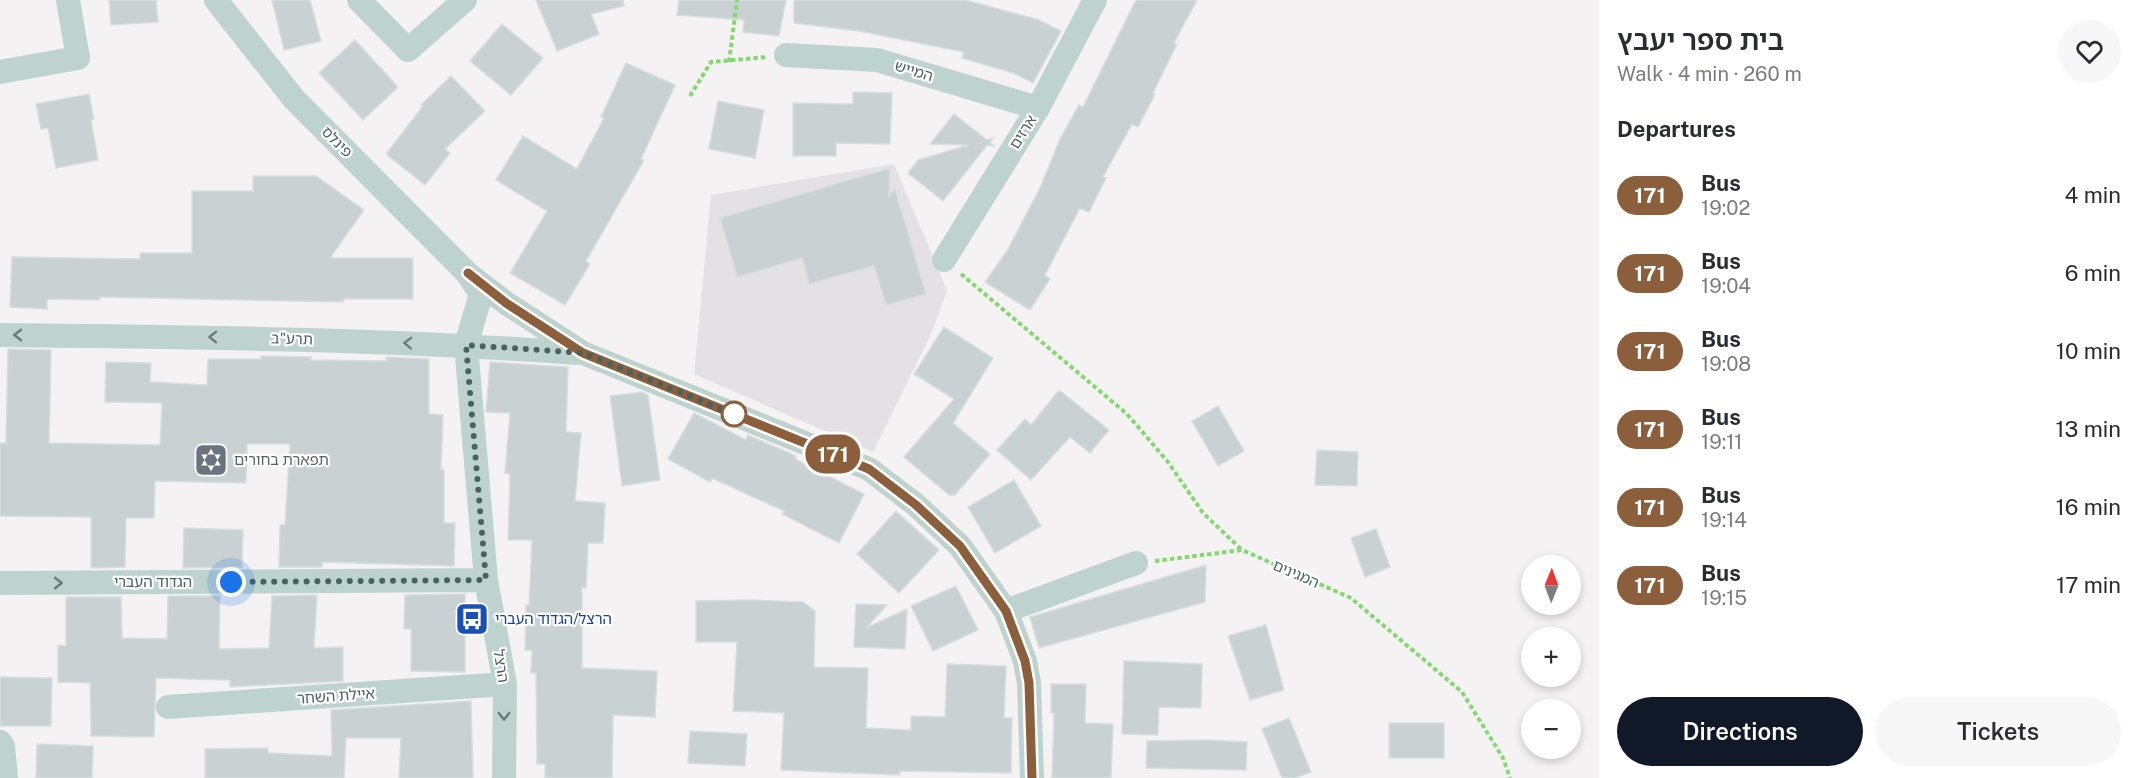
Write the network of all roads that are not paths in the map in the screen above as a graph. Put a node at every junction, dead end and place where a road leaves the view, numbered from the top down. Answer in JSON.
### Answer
{"nodes":[{"id":1,"x":68,"y":0,"type":"edge"},
{"id":2,"x":216,"y":0,"type":"edge"},
{"id":3,"x":359,"y":0,"type":"edge"},
{"id":4,"x":465,"y":0,"type":"edge"},
{"id":5,"x":1095,"y":0,"type":"edge"},
{"id":6,"x":786,"y":55,"type":"road end"},
{"id":7,"x":0,"y":72,"type":"edge"},
{"id":8,"x":1038,"y":108,"type":"junction"},
{"id":9,"x":944,"y":260,"type":"road end"},
{"id":10,"x":468,"y":273,"type":"junction"},
{"id":11,"x":0,"y":335,"type":"edge"},
{"id":12,"x":466,"y":345,"type":"junction"},
{"id":13,"x":583,"y":353,"type":"junction"},
{"id":14,"x":1136,"y":563,"type":"road end"},
{"id":15,"x":486,"y":580,"type":"junction"},
{"id":16,"x":0,"y":583,"type":"edge"},
{"id":17,"x":1006,"y":611,"type":"junction"},
{"id":18,"x":505,"y":684,"type":"junction"},
{"id":19,"x":168,"y":707,"type":"dead end"},
{"id":20,"x":0,"y":742,"type":"edge"},
{"id":21,"x":6,"y":778,"type":"edge"},
{"id":22,"x":504,"y":778,"type":"edge"},
{"id":23,"x":1032,"y":778,"type":"edge"}],
"edges":[{"from":1,"to":7,"type":"street"},
{"from":2,"to":10,"type":"street","name":"פינלס"},
{"from":3,"to":4,"type":"street"},
{"from":5,"to":8,"type":"street","name":"ארזים"},
{"from":6,"to":8,"type":"street","name":"המייש"},
{"from":8,"to":9,"type":"street","name":"ארזים"},
{"from":10,"to":12,"type":"street","name":"הרצל"},
{"from":10,"to":13,"type":"street"},
{"from":12,"to":11,"type":"street","name":"תרע\"ב","one_way":true},
{"from":12,"to":13,"type":"street","name":"תרע\"ב"},
{"from":12,"to":15,"type":"street","name":"הרצל"},
{"from":13,"to":17,"type":"street"},
{"from":14,"to":17,"type":"street"},
{"from":16,"to":15,"type":"street","name":"הגדוד העברי","one_way":true},
{"from":15,"to":18,"type":"street","name":"הרצל"},
{"from":17,"to":23,"type":"street"},
{"from":18,"to":19,"type":"street","name":"איילת השחר"},
{"from":18,"to":22,"type":"street","name":"הרצל","one_way":true},
{"from":20,"to":21,"type":"street"}]}
